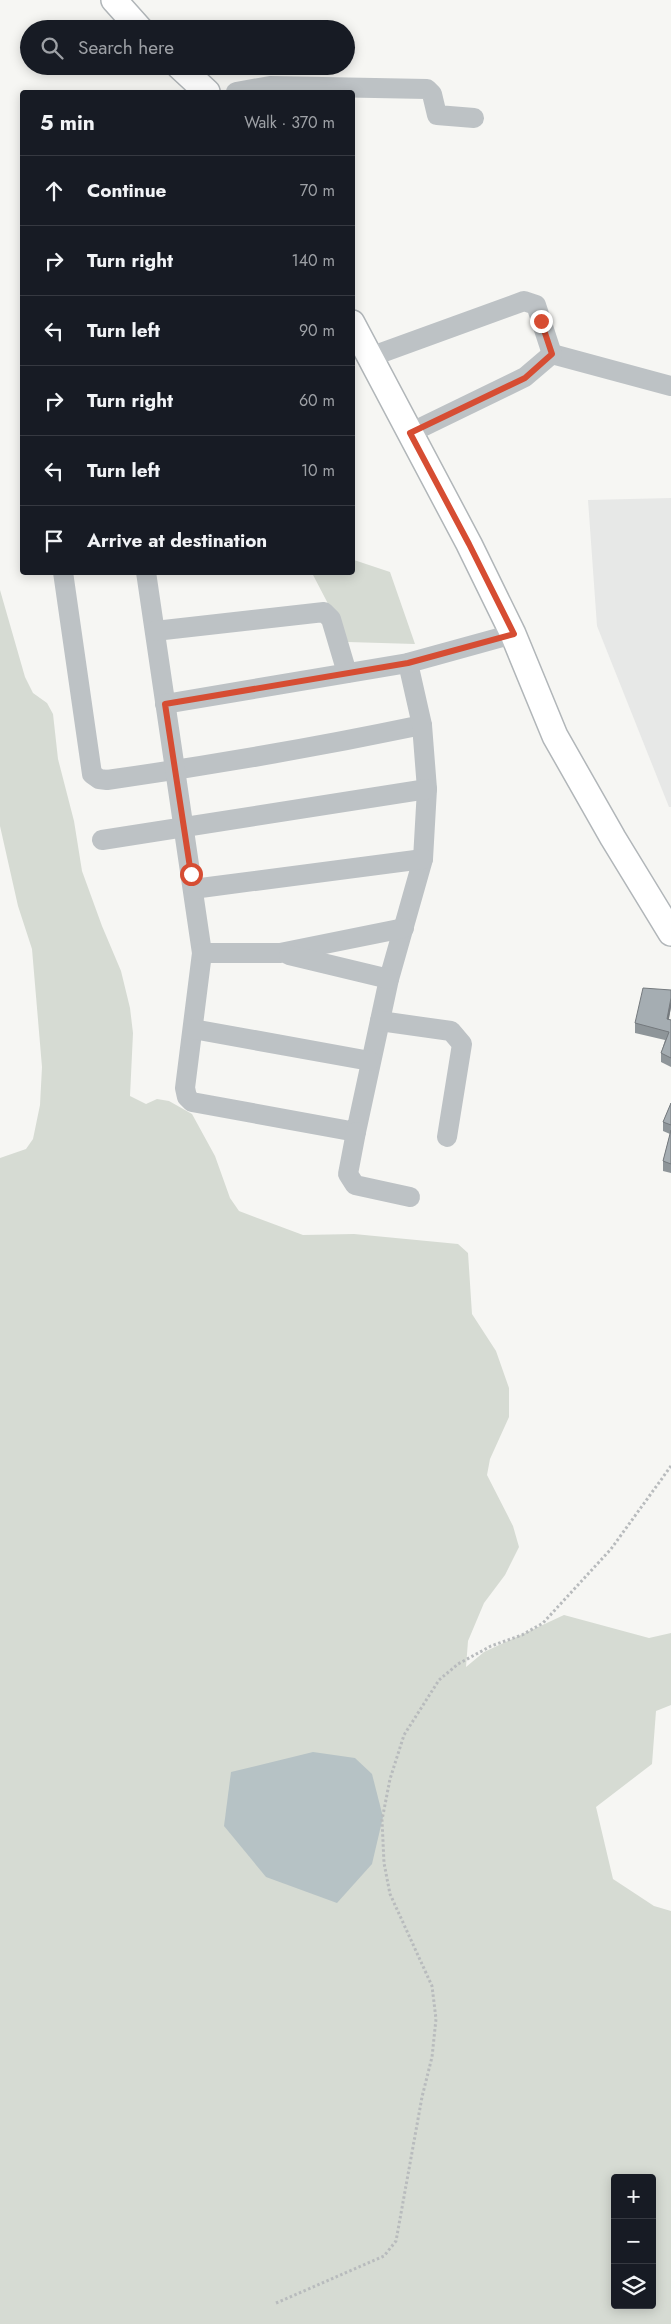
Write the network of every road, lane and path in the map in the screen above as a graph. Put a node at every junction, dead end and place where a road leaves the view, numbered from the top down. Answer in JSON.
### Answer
{"nodes":[{"id":1,"x":114,"y":0,"type":"edge"},
{"id":2,"x":132,"y":20,"type":"edge"},
{"id":3,"x":189,"y":75,"type":"edge"},
{"id":4,"x":205,"y":90,"type":"edge"},
{"id":5,"x":247,"y":90,"type":"edge"},
{"id":6,"x":474,"y":118,"type":"dead end"},
{"id":7,"x":355,"y":329,"type":"edge"},
{"id":8,"x":552,"y":354,"type":"junction"},
{"id":9,"x":370,"y":357,"type":"junction"},
{"id":10,"x":671,"y":386,"type":"edge"},
{"id":11,"x":410,"y":433,"type":"junction"},
{"id":12,"x":63,"y":575,"type":"edge"},
{"id":13,"x":146,"y":575,"type":"edge"},
{"id":14,"x":154,"y":631,"type":"junction"},
{"id":15,"x":514,"y":634,"type":"junction"},
{"id":16,"x":408,"y":663,"type":"junction"},
{"id":17,"x":347,"y":674,"type":"junction"},
{"id":18,"x":165,"y":704,"type":"junction"},
{"id":19,"x":422,"y":725,"type":"junction"},
{"id":20,"x":174,"y":770,"type":"junction"},
{"id":21,"x":427,"y":788,"type":"junction"},
{"id":22,"x":184,"y":828,"type":"junction"},
{"id":23,"x":102,"y":840,"type":"dead end"},
{"id":24,"x":423,"y":859,"type":"junction"},
{"id":25,"x":194,"y":889,"type":"junction"},
{"id":26,"x":404,"y":928,"type":"junction"},
{"id":27,"x":671,"y":933,"type":"edge"},
{"id":28,"x":202,"y":952,"type":"junction"},
{"id":29,"x":280,"y":953,"type":"junction"},
{"id":30,"x":389,"y":979,"type":"junction"},
{"id":31,"x":380,"y":1021,"type":"junction"},
{"id":32,"x":193,"y":1029,"type":"junction"},
{"id":33,"x":370,"y":1061,"type":"junction"},
{"id":34,"x":356,"y":1132,"type":"junction"},
{"id":35,"x":446,"y":1137,"type":"dead end"},
{"id":36,"x":410,"y":1197,"type":"dead end"},
{"id":37,"x":671,"y":1466,"type":"edge"},
{"id":38,"x":276,"y":2303,"type":"dead end"}],
"edges":[{"from":1,"to":2,"type":"main road"},
{"from":3,"to":4,"type":"main road"},
{"from":5,"to":6,"type":"street"},
{"from":7,"to":9,"type":"main road"},
{"from":8,"to":9,"type":"street"},
{"from":8,"to":10,"type":"street"},
{"from":8,"to":11,"type":"street"},
{"from":9,"to":11,"type":"main road"},
{"from":11,"to":15,"type":"main road"},
{"from":12,"to":20,"type":"street"},
{"from":13,"to":14,"type":"street"},
{"from":14,"to":17,"type":"street"},
{"from":14,"to":18,"type":"street"},
{"from":15,"to":16,"type":"street"},
{"from":15,"to":27,"type":"main road"},
{"from":16,"to":17,"type":"street"},
{"from":16,"to":19,"type":"street"},
{"from":17,"to":18,"type":"street"},
{"from":18,"to":20,"type":"street"},
{"from":19,"to":20,"type":"street"},
{"from":19,"to":21,"type":"street"},
{"from":20,"to":22,"type":"street"},
{"from":21,"to":22,"type":"street"},
{"from":21,"to":24,"type":"street"},
{"from":22,"to":23,"type":"street"},
{"from":22,"to":25,"type":"street"},
{"from":24,"to":25,"type":"street"},
{"from":24,"to":26,"type":"street"},
{"from":25,"to":28,"type":"street"},
{"from":26,"to":29,"type":"street"},
{"from":26,"to":30,"type":"street"},
{"from":28,"to":29,"type":"street"},
{"from":28,"to":32,"type":"street"},
{"from":29,"to":30,"type":"street"},
{"from":30,"to":31,"type":"street"},
{"from":31,"to":33,"type":"street"},
{"from":31,"to":35,"type":"street"},
{"from":32,"to":33,"type":"street"},
{"from":32,"to":34,"type":"street"},
{"from":33,"to":34,"type":"street"},
{"from":34,"to":36,"type":"street"},
{"from":37,"to":38,"type":"path"}]}
